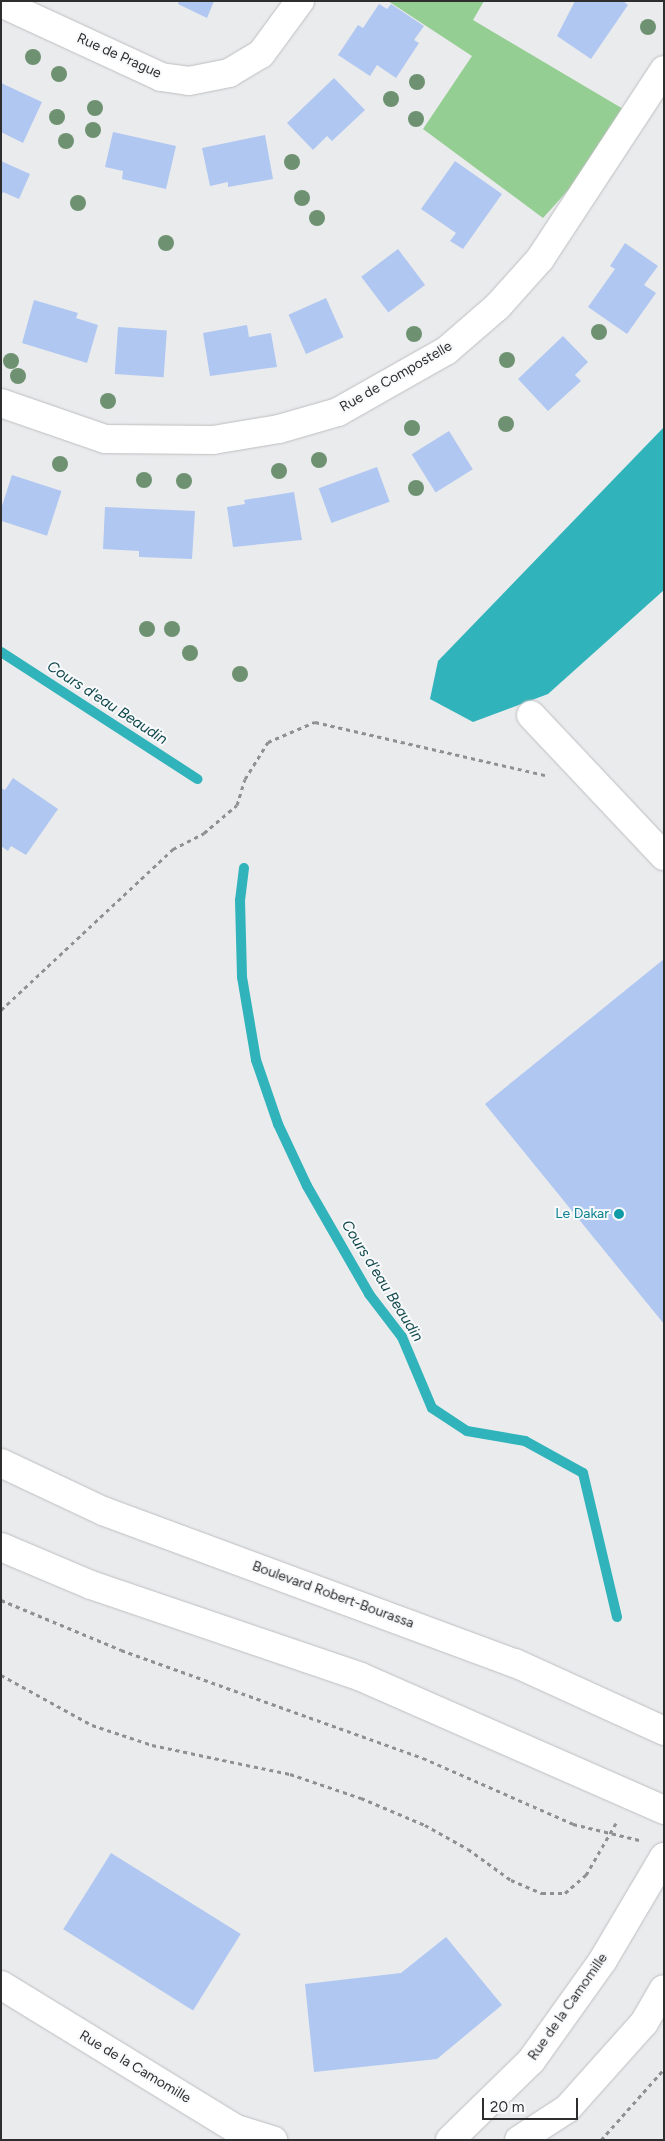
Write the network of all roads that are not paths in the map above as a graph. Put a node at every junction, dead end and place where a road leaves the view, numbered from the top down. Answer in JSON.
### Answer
{"nodes":[{"id":1,"x":300,"y":1,"type":"edge"},
{"id":2,"x":1,"y":3,"type":"edge"},
{"id":3,"x":664,"y":70,"type":"edge"},
{"id":4,"x":1,"y":403,"type":"edge"},
{"id":5,"x":531,"y":715,"type":"dead end"},
{"id":6,"x":664,"y":856,"type":"edge"},
{"id":7,"x":1,"y":1463,"type":"edge"},
{"id":8,"x":1,"y":1547,"type":"edge"},
{"id":9,"x":664,"y":1731,"type":"edge"},
{"id":10,"x":664,"y":1810,"type":"edge"},
{"id":11,"x":664,"y":1856,"type":"edge"},
{"id":12,"x":1,"y":1985,"type":"edge"},
{"id":13,"x":664,"y":1989,"type":"edge"},
{"id":14,"x":273,"y":2140,"type":"edge"},
{"id":15,"x":450,"y":2140,"type":"edge"},
{"id":16,"x":519,"y":2140,"type":"edge"}],
"edges":[{"from":1,"to":2,"type":"main road","name":"Rue de Prague"},
{"from":3,"to":4,"type":"main road","name":"Rue de Compostelle"},
{"from":5,"to":6,"type":"main road"},
{"from":7,"to":9,"type":"main road","name":"Boulevard Robert-Bourassa"},
{"from":8,"to":10,"type":"main road"},
{"from":11,"to":15,"type":"main road","name":"Rue de la Camomille"},
{"from":12,"to":14,"type":"main road","name":"Rue de la Camomille"},
{"from":13,"to":16,"type":"main road"}]}
